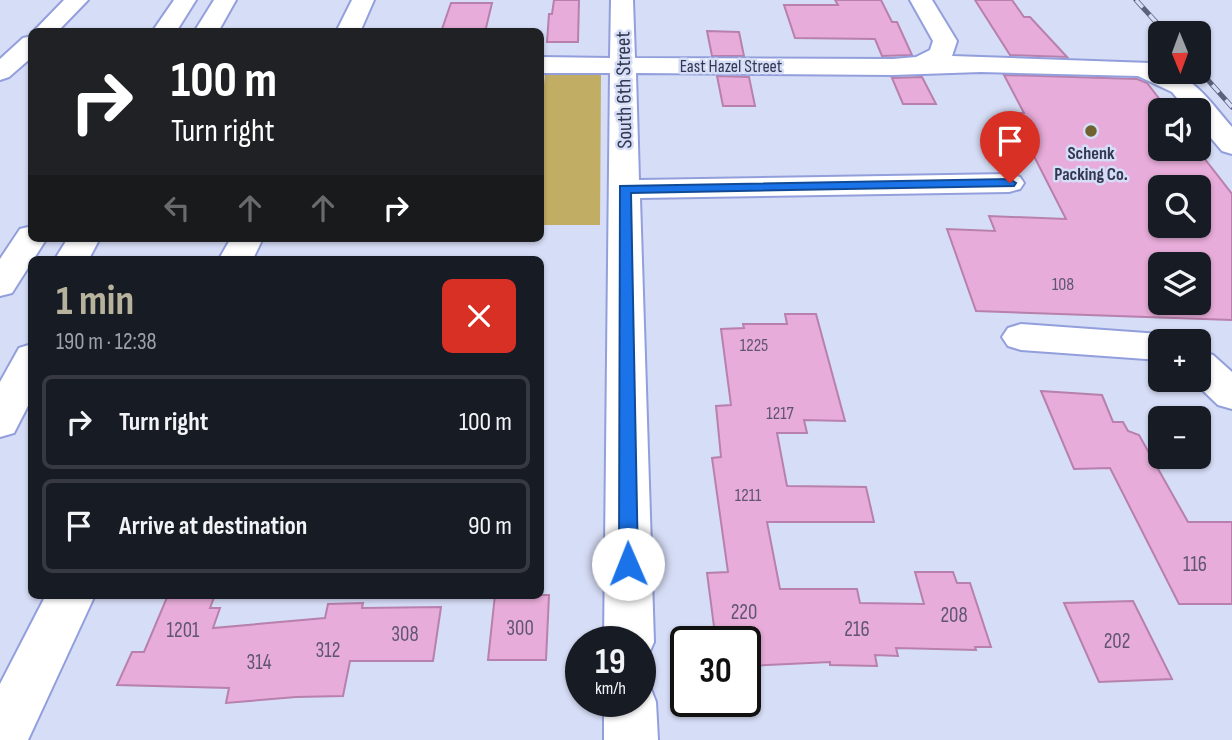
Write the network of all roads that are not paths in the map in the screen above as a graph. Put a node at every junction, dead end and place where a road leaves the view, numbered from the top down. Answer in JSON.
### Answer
{"nodes":[{"id":1,"x":77,"y":0,"type":"edge"},
{"id":2,"x":185,"y":0,"type":"edge"},
{"id":3,"x":225,"y":0,"type":"edge"},
{"id":4,"x":363,"y":0,"type":"edge"},
{"id":5,"x":622,"y":0,"type":"edge"},
{"id":6,"x":921,"y":0,"type":"edge"},
{"id":7,"x":47,"y":28,"type":"edge"},
{"id":8,"x":167,"y":28,"type":"edge"},
{"id":9,"x":208,"y":28,"type":"edge"},
{"id":10,"x":350,"y":28,"type":"edge"},
{"id":11,"x":28,"y":47,"type":"edge"},
{"id":12,"x":922,"y":64,"type":"junction"},
{"id":13,"x":544,"y":65,"type":"edge"},
{"id":14,"x":625,"y":65,"type":"junction"},
{"id":15,"x":0,"y":72,"type":"edge"},
{"id":16,"x":1232,"y":145,"type":"edge"},
{"id":17,"x":1010,"y":183,"type":"dead end"},
{"id":18,"x":625,"y":189,"type":"junction"},
{"id":19,"x":28,"y":242,"type":"edge"},
{"id":20,"x":0,"y":285,"type":"edge"},
{"id":21,"x":28,"y":333,"type":"edge"},
{"id":22,"x":1021,"y":337,"type":"dead end"},
{"id":23,"x":1148,"y":346,"type":"edge"},
{"id":24,"x":28,"y":365,"type":"edge"},
{"id":25,"x":1211,"y":375,"type":"edge"},
{"id":26,"x":0,"y":379,"type":"edge"},
{"id":27,"x":1232,"y":395,"type":"edge"},
{"id":28,"x":0,"y":422,"type":"edge"},
{"id":29,"x":69,"y":599,"type":"edge"},
{"id":30,"x":629,"y":626,"type":"edge"},
{"id":31,"x":630,"y":717,"type":"edge"},
{"id":32,"x":0,"y":740,"type":"edge"},
{"id":33,"x":631,"y":740,"type":"edge"}],
"edges":[{"from":1,"to":7,"type":"main road"},
{"from":2,"to":8,"type":"main road"},
{"from":3,"to":9,"type":"main road"},
{"from":4,"to":10,"type":"main road"},
{"from":5,"to":14,"type":"main road","name":"South 6th Street"},
{"from":6,"to":12,"type":"main road"},
{"from":11,"to":15,"type":"main road"},
{"from":12,"to":14,"type":"main road","name":"East Hazel Street"},
{"from":12,"to":16,"type":"main road","name":"East Hazel Street"},
{"from":13,"to":14,"type":"main road","name":"East Hazel Street"},
{"from":14,"to":18,"type":"main road","name":"South 6th Street"},
{"from":17,"to":18,"type":"main road"},
{"from":18,"to":30,"type":"main road","name":"South 6th Street"},
{"from":19,"to":20,"type":"main road"},
{"from":21,"to":26,"type":"main road"},
{"from":22,"to":23,"type":"main road"},
{"from":24,"to":28,"type":"main road"},
{"from":25,"to":27,"type":"main road"},
{"from":29,"to":32,"type":"main road"},
{"from":31,"to":33,"type":"main road"}]}
